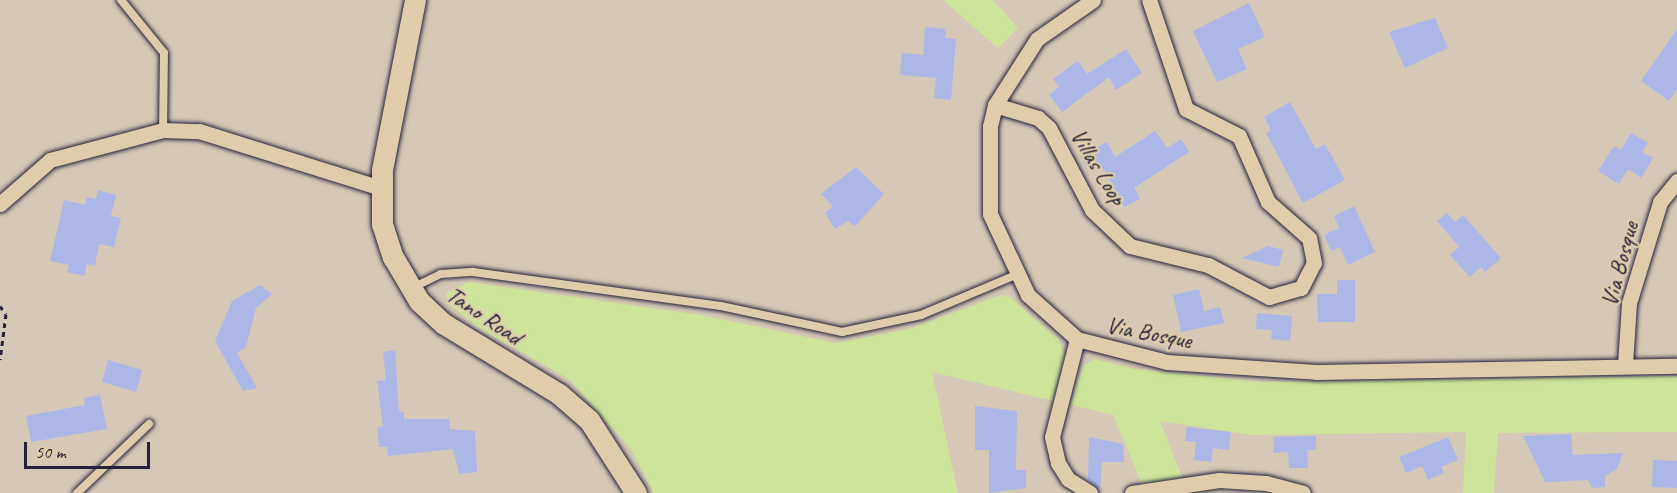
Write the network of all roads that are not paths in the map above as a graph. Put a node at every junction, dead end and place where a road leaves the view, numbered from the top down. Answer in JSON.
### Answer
{"nodes":[{"id":1,"x":121,"y":0,"type":"edge"},
{"id":2,"x":415,"y":0,"type":"edge"},
{"id":3,"x":1093,"y":0,"type":"edge"},
{"id":4,"x":1149,"y":0,"type":"edge"},
{"id":5,"x":995,"y":105,"type":"junction"},
{"id":6,"x":163,"y":130,"type":"junction"},
{"id":7,"x":1677,"y":181,"type":"edge"},
{"id":8,"x":381,"y":188,"type":"junction"},
{"id":9,"x":0,"y":204,"type":"edge"},
{"id":10,"x":1018,"y":274,"type":"junction"},
{"id":11,"x":411,"y":289,"type":"junction"},
{"id":12,"x":1077,"y":339,"type":"junction"},
{"id":13,"x":1625,"y":365,"type":"junction"},
{"id":14,"x":1677,"y":366,"type":"edge"},
{"id":15,"x":149,"y":424,"type":"dead end"},
{"id":16,"x":77,"y":493,"type":"edge"},
{"id":17,"x":636,"y":493,"type":"edge"},
{"id":18,"x":1090,"y":493,"type":"edge"},
{"id":19,"x":1132,"y":493,"type":"edge"},
{"id":20,"x":1303,"y":493,"type":"edge"}],
"edges":[{"from":1,"to":6,"type":"lane"},
{"from":2,"to":8,"type":"street","name":"Tano Road"},
{"from":3,"to":5,"type":"street","name":"Via Bosque"},
{"from":4,"to":5,"type":"street","name":"Villas Loop"},
{"from":5,"to":10,"type":"street","name":"Via Bosque"},
{"from":6,"to":8,"type":"street"},
{"from":6,"to":9,"type":"street"},
{"from":7,"to":13,"type":"street","name":"Via Bosque"},
{"from":8,"to":11,"type":"street","name":"Tano Road"},
{"from":10,"to":11,"type":"lane"},
{"from":10,"to":12,"type":"street","name":"Via Bosque"},
{"from":11,"to":17,"type":"street","name":"Tano Road"},
{"from":12,"to":13,"type":"street","name":"Via Bosque"},
{"from":12,"to":18,"type":"street"},
{"from":13,"to":14,"type":"street","name":"Via Bosque"},
{"from":15,"to":16,"type":"lane"},
{"from":19,"to":20,"type":"street"}]}
